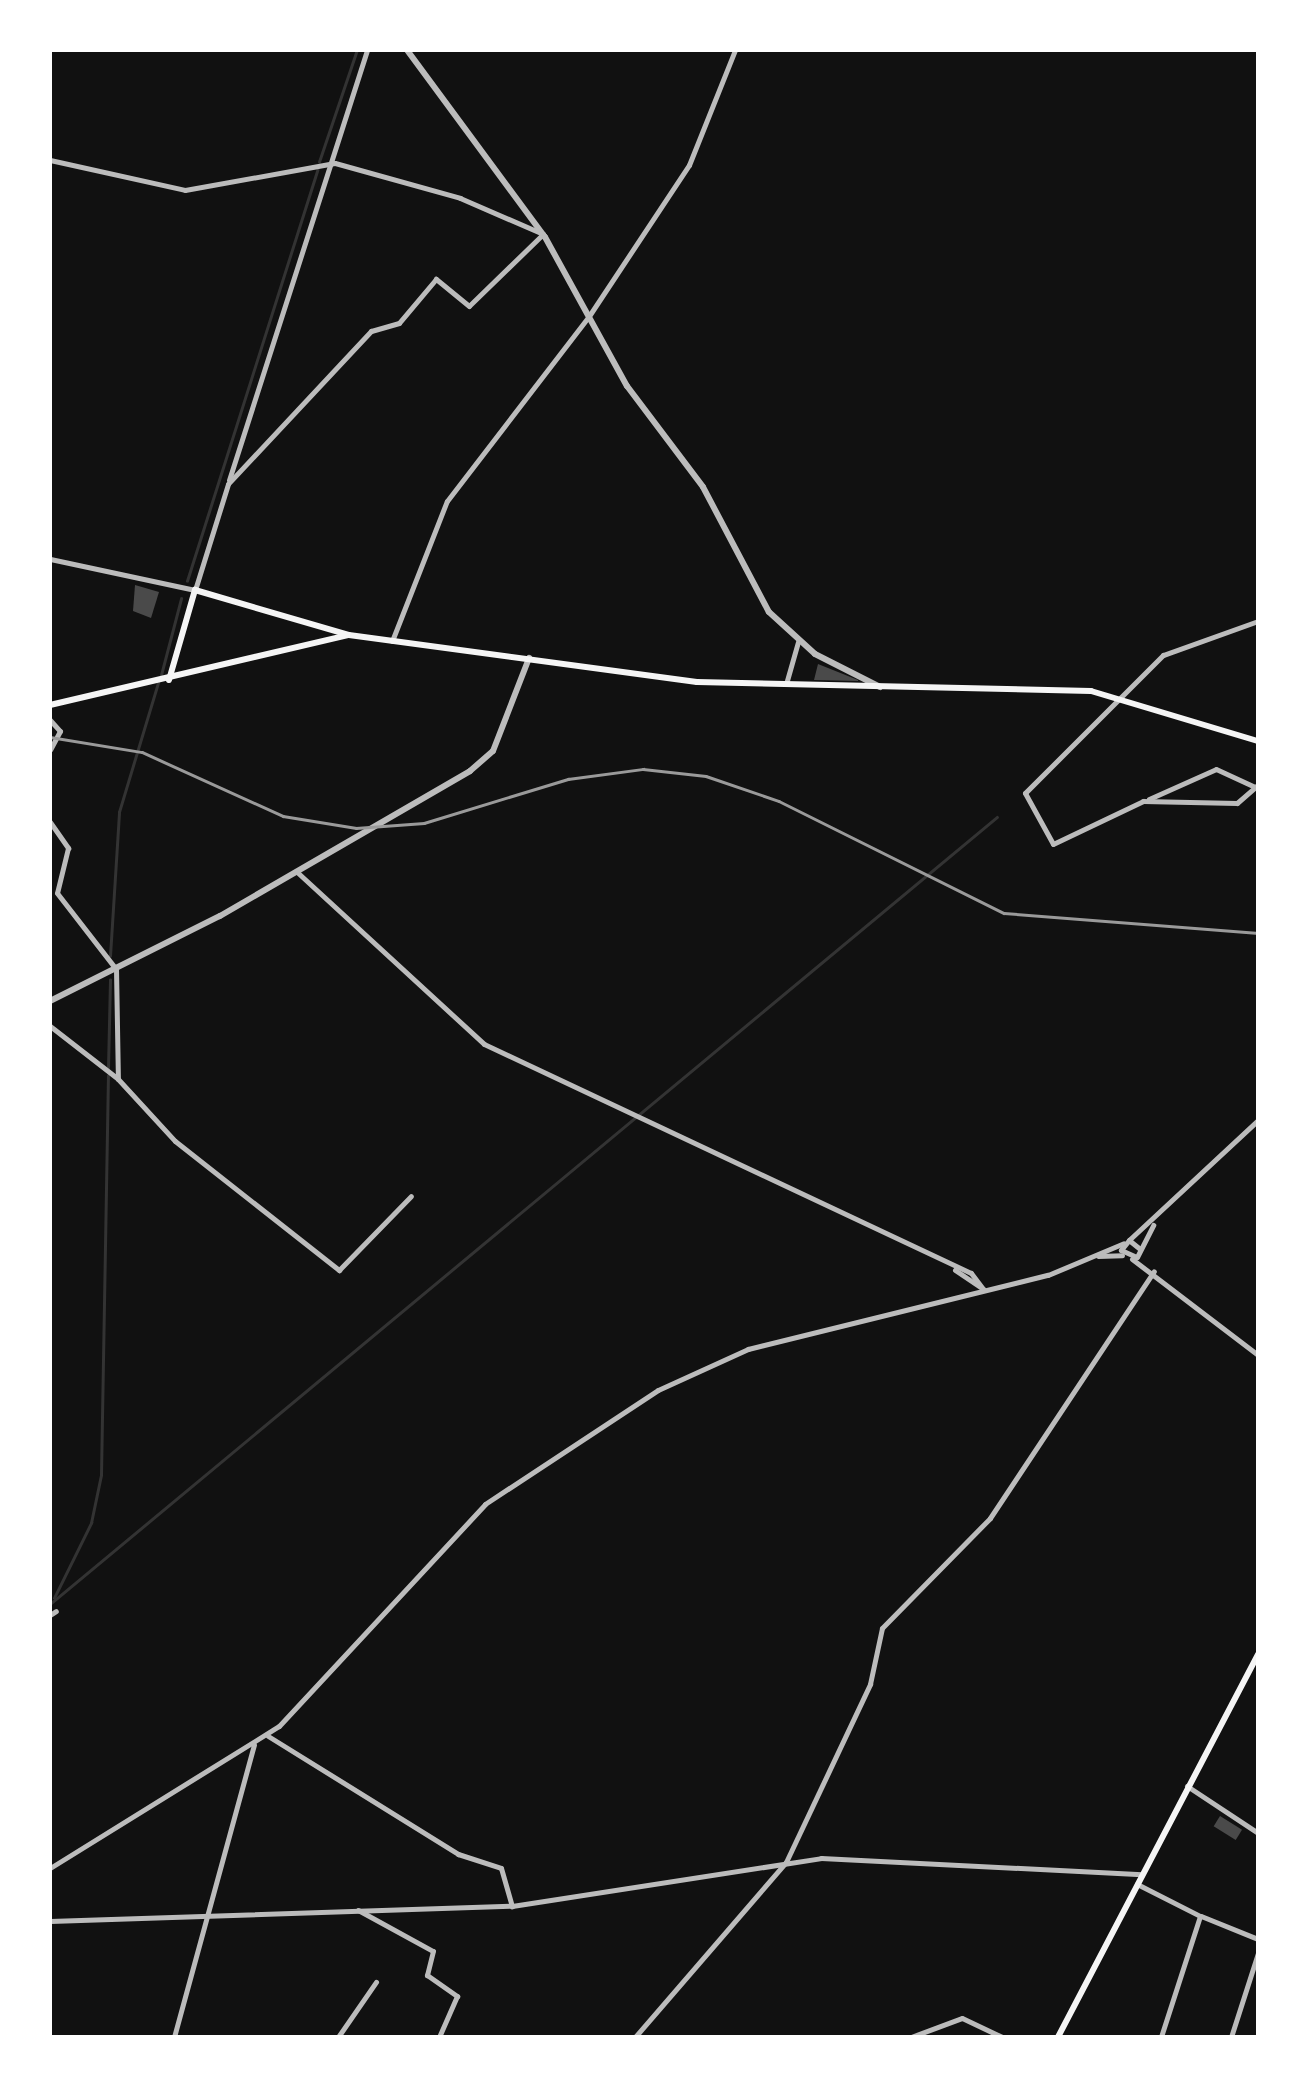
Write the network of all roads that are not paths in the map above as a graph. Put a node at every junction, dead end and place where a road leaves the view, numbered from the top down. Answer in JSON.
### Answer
{"nodes":[{"id":1,"x":366,"y":50,"type":"edge"},
{"id":2,"x":406,"y":50,"type":"edge"},
{"id":3,"x":735,"y":50,"type":"edge"},
{"id":4,"x":50,"y":160,"type":"edge"},
{"id":5,"x":325,"y":163,"type":"junction"},
{"id":6,"x":543,"y":234,"type":"junction"},
{"id":7,"x":589,"y":316,"type":"junction"},
{"id":8,"x":228,"y":484,"type":"junction"},
{"id":9,"x":50,"y":559,"type":"edge"},
{"id":10,"x":195,"y":590,"type":"junction"},
{"id":11,"x":1258,"y":621,"type":"edge"},
{"id":12,"x":349,"y":635,"type":"junction"},
{"id":13,"x":392,"y":641,"type":"junction"},
{"id":14,"x":798,"y":642,"type":"junction"},
{"id":15,"x":529,"y":658,"type":"junction"},
{"id":16,"x":167,"y":680,"type":"junction"},
{"id":17,"x":786,"y":684,"type":"junction"},
{"id":18,"x":880,"y":687,"type":"junction"},
{"id":19,"x":1123,"y":700,"type":"junction"},
{"id":20,"x":50,"y":705,"type":"edge"},
{"id":21,"x":50,"y":720,"type":"edge"},
{"id":22,"x":1258,"y":741,"type":"edge"},
{"id":23,"x":50,"y":750,"type":"edge"},
{"id":24,"x":1257,"y":786,"type":"edge"},
{"id":25,"x":1143,"y":801,"type":"junction"},
{"id":26,"x":50,"y":822,"type":"edge"},
{"id":27,"x":296,"y":872,"type":"junction"},
{"id":28,"x":116,"y":969,"type":"junction"},
{"id":29,"x":50,"y":1001,"type":"edge"},
{"id":30,"x":50,"y":1026,"type":"edge"},
{"id":31,"x":116,"y":1077,"type":"junction"},
{"id":32,"x":1258,"y":1120,"type":"edge"},
{"id":33,"x":411,"y":1196,"type":"dead end"},
{"id":34,"x":1155,"y":1222,"type":"junction"},
{"id":35,"x":1126,"y":1241,"type":"junction"},
{"id":36,"x":1140,"y":1250,"type":"junction"},
{"id":37,"x":1123,"y":1255,"type":"junction"},
{"id":38,"x":1095,"y":1256,"type":"junction"},
{"id":39,"x":1132,"y":1259,"type":"junction"},
{"id":40,"x":1154,"y":1271,"type":"junction"},
{"id":41,"x":984,"y":1290,"type":"junction"},
{"id":42,"x":1258,"y":1356,"type":"edge"},
{"id":43,"x":1258,"y":1654,"type":"edge"},
{"id":44,"x":268,"y":1736,"type":"junction"},
{"id":45,"x":254,"y":1745,"type":"junction"},
{"id":46,"x":1187,"y":1786,"type":"junction"},
{"id":47,"x":1258,"y":1833,"type":"edge"},
{"id":48,"x":786,"y":1862,"type":"junction"},
{"id":49,"x":50,"y":1868,"type":"edge"},
{"id":50,"x":1142,"y":1874,"type":"junction"},
{"id":51,"x":1137,"y":1884,"type":"junction"},
{"id":52,"x":512,"y":1906,"type":"junction"},
{"id":53,"x":356,"y":1910,"type":"junction"},
{"id":54,"x":202,"y":1915,"type":"junction"},
{"id":55,"x":1200,"y":1916,"type":"junction"},
{"id":56,"x":50,"y":1921,"type":"edge"},
{"id":57,"x":1258,"y":1939,"type":"edge"},
{"id":58,"x":1258,"y":1952,"type":"edge"},
{"id":59,"x":376,"y":1982,"type":"dead end"},
{"id":60,"x":174,"y":2037,"type":"edge"},
{"id":61,"x":338,"y":2037,"type":"edge"},
{"id":62,"x":439,"y":2037,"type":"edge"},
{"id":63,"x":634,"y":2037,"type":"edge"},
{"id":64,"x":911,"y":2037,"type":"edge"},
{"id":65,"x":1002,"y":2037,"type":"edge"},
{"id":66,"x":1058,"y":2037,"type":"edge"},
{"id":67,"x":1162,"y":2037,"type":"edge"},
{"id":68,"x":1231,"y":2037,"type":"edge"}],
"edges":[{"from":1,"to":5,"type":"street"},
{"from":2,"to":6,"type":"street"},
{"from":3,"to":7,"type":"street"},
{"from":4,"to":5,"type":"street"},
{"from":5,"to":6,"type":"street"},
{"from":5,"to":8,"type":"street"},
{"from":6,"to":7,"type":"street"},
{"from":6,"to":8,"type":"street"},
{"from":7,"to":13,"type":"street"},
{"from":7,"to":14,"type":"street"},
{"from":8,"to":10,"type":"street"},
{"from":9,"to":10,"type":"street"},
{"from":10,"to":12,"type":"main road"},
{"from":10,"to":16,"type":"main road"},
{"from":11,"to":19,"type":"street"},
{"from":12,"to":13,"type":"main road"},
{"from":12,"to":16,"type":"main road"},
{"from":13,"to":15,"type":"main road"},
{"from":14,"to":17,"type":"street"},
{"from":14,"to":18,"type":"street"},
{"from":15,"to":17,"type":"main road"},
{"from":15,"to":27,"type":"street"},
{"from":16,"to":20,"type":"main road"},
{"from":17,"to":18,"type":"main road"},
{"from":18,"to":19,"type":"main road"},
{"from":19,"to":22,"type":"main road"},
{"from":19,"to":25,"type":"street"},
{"from":21,"to":23,"type":"street"},
{"from":24,"to":25,"type":"street"},
{"from":24,"to":25,"type":"street"},
{"from":26,"to":28,"type":"street"},
{"from":27,"to":28,"type":"street"},
{"from":27,"to":41,"type":"street"},
{"from":28,"to":29,"type":"street"},
{"from":28,"to":31,"type":"street"},
{"from":30,"to":31,"type":"street"},
{"from":31,"to":33,"type":"street"},
{"from":32,"to":34,"type":"street"},
{"from":34,"to":35,"type":"street"},
{"from":34,"to":36,"type":"street"},
{"from":35,"to":36,"type":"street"},
{"from":35,"to":37,"type":"street"},
{"from":35,"to":38,"type":"street"},
{"from":36,"to":39,"type":"street"},
{"from":36,"to":40,"type":"street"},
{"from":37,"to":38,"type":"street"},
{"from":37,"to":39,"type":"street"},
{"from":38,"to":41,"type":"street"},
{"from":39,"to":40,"type":"street"},
{"from":40,"to":42,"type":"street"},
{"from":40,"to":48,"type":"street"},
{"from":41,"to":44,"type":"street"},
{"from":43,"to":46,"type":"main road"},
{"from":44,"to":45,"type":"street"},
{"from":44,"to":52,"type":"street"},
{"from":45,"to":49,"type":"street"},
{"from":45,"to":54,"type":"street"},
{"from":46,"to":47,"type":"street"},
{"from":46,"to":50,"type":"main road"},
{"from":48,"to":50,"type":"street"},
{"from":48,"to":52,"type":"street"},
{"from":48,"to":63,"type":"street"},
{"from":50,"to":51,"type":"main road"},
{"from":51,"to":55,"type":"street"},
{"from":51,"to":66,"type":"main road"},
{"from":52,"to":53,"type":"street"},
{"from":53,"to":54,"type":"street"},
{"from":53,"to":62,"type":"street"},
{"from":54,"to":56,"type":"street"},
{"from":54,"to":60,"type":"street"},
{"from":55,"to":57,"type":"street"},
{"from":55,"to":67,"type":"street"},
{"from":58,"to":68,"type":"street"},
{"from":59,"to":61,"type":"street"},
{"from":64,"to":65,"type":"street"}]}
